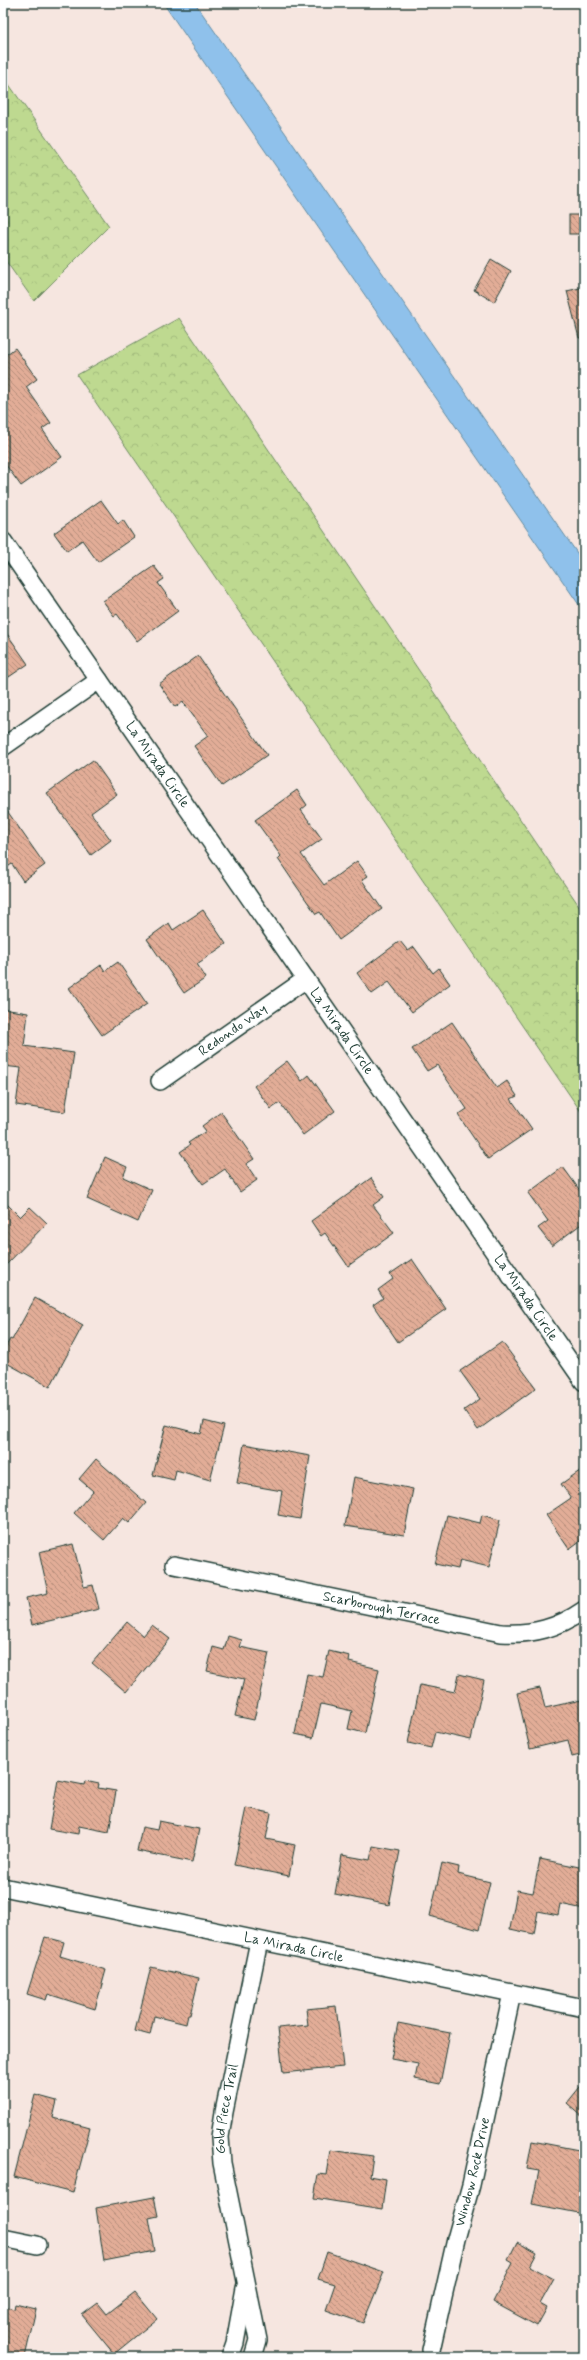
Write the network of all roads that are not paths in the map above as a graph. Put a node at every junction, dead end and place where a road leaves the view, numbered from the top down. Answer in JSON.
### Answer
{"nodes":[{"id":1,"x":3,"y":541,"type":"edge"},
{"id":2,"x":99,"y":680,"type":"junction"},
{"id":3,"x":3,"y":747,"type":"edge"},
{"id":4,"x":306,"y":980,"type":"junction"},
{"id":5,"x":160,"y":1081,"type":"dead end"},
{"id":6,"x":584,"y":1382,"type":"edge"},
{"id":7,"x":174,"y":1565,"type":"dead end"},
{"id":8,"x":584,"y":1610,"type":"edge"},
{"id":9,"x":3,"y":1887,"type":"edge"},
{"id":10,"x":259,"y":1940,"type":"junction"},
{"id":11,"x":512,"y":1993,"type":"junction"},
{"id":12,"x":584,"y":2008,"type":"edge"},
{"id":13,"x":3,"y":2238,"type":"edge"},
{"id":14,"x":37,"y":2246,"type":"dead end"},
{"id":15,"x":246,"y":2278,"type":"junction"},
{"id":16,"x":431,"y":2350,"type":"dead end"},
{"id":17,"x":230,"y":2357,"type":"edge"},
{"id":18,"x":253,"y":2357,"type":"edge"}],
"edges":[{"from":1,"to":2,"type":"street","name":"La Mirada Circle"},
{"from":2,"to":3,"type":"street"},
{"from":2,"to":4,"type":"street","name":"La Mirada Circle"},
{"from":4,"to":5,"type":"street","name":"Redondo Way"},
{"from":4,"to":6,"type":"street","name":"La Mirada Circle"},
{"from":7,"to":8,"type":"street","name":"Scarborough Terrace"},
{"from":9,"to":10,"type":"street","name":"La Mirada Circle"},
{"from":10,"to":11,"type":"street","name":"La Mirada Circle"},
{"from":10,"to":15,"type":"street","name":"Gold Piece Trail"},
{"from":11,"to":12,"type":"street","name":"La Mirada Circle"},
{"from":11,"to":16,"type":"street","name":"Window Rock Drive"},
{"from":13,"to":14,"type":"street"},
{"from":15,"to":17,"type":"street","name":"Gold Piece Trail"},
{"from":15,"to":18,"type":"street","name":"Gold Piece Trail"}]}
